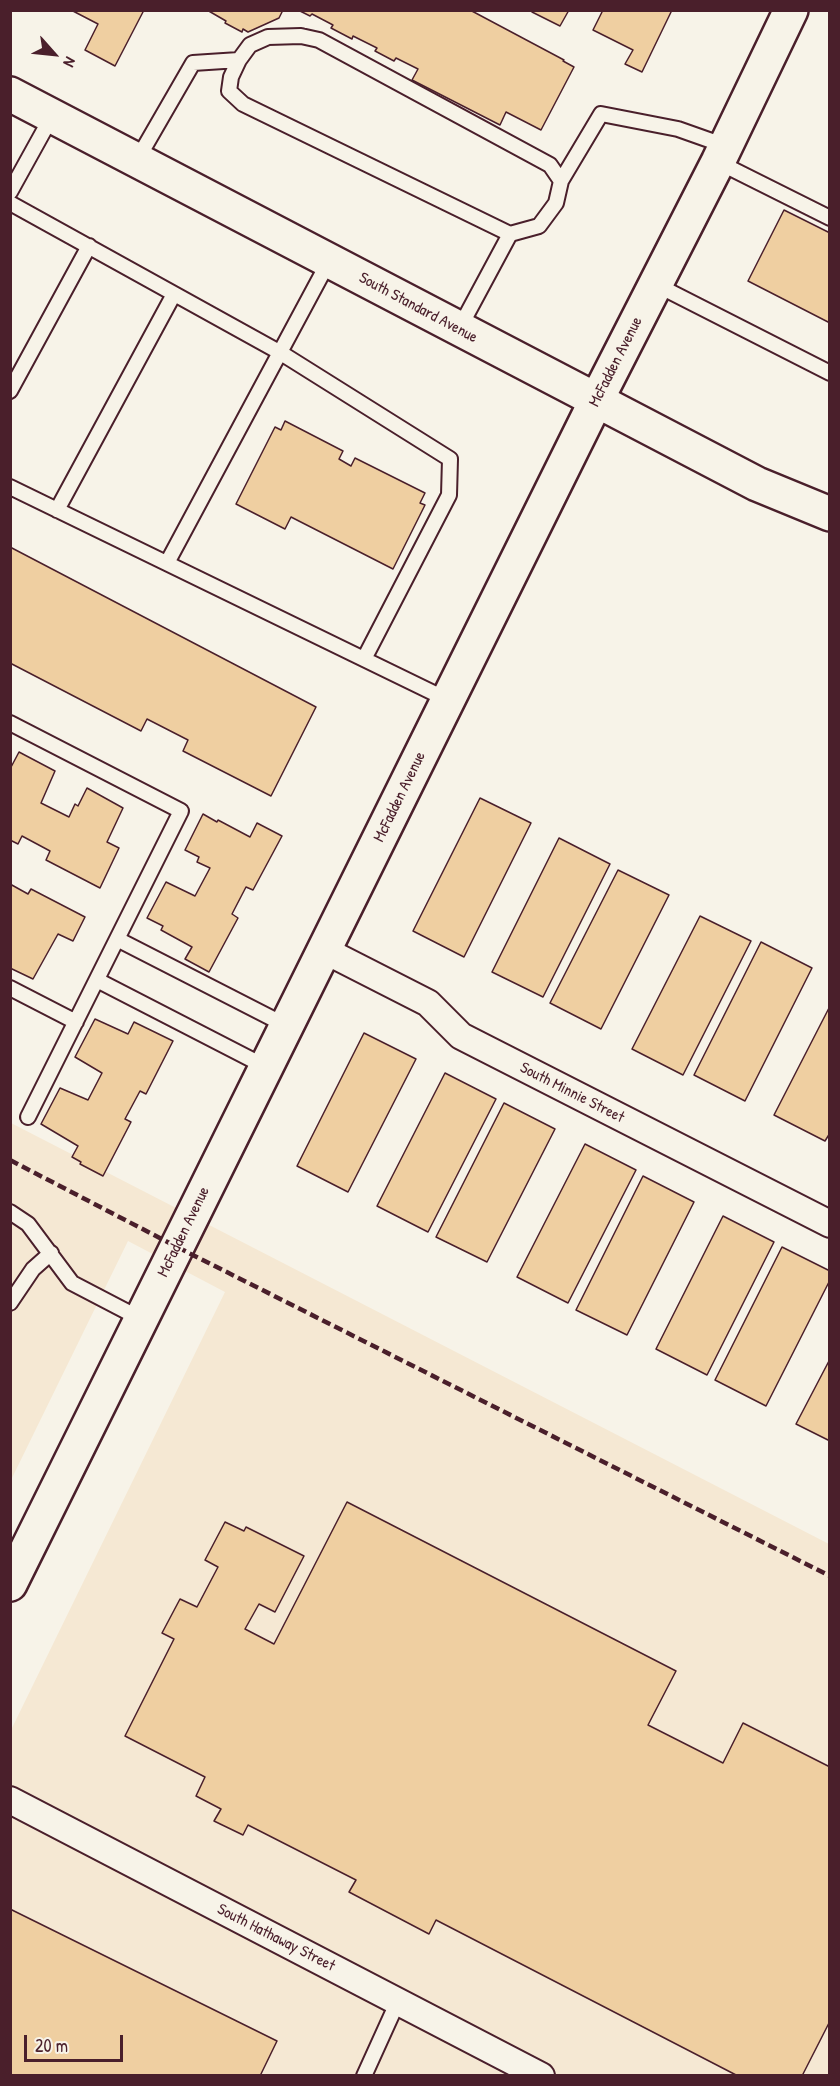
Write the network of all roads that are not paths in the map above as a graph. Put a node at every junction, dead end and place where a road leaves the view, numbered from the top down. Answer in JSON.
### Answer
{"nodes":[{"id":1,"x":791,"y":10,"type":"edge"},
{"id":2,"x":239,"y":60,"type":"junction"},
{"id":3,"x":10,"y":94,"type":"edge"},
{"id":4,"x":52,"y":116,"type":"junction"},
{"id":5,"x":722,"y":154,"type":"junction"},
{"id":6,"x":137,"y":160,"type":"junction"},
{"id":7,"x":561,"y":181,"type":"junction"},
{"id":8,"x":10,"y":192,"type":"edge"},
{"id":9,"x":10,"y":203,"type":"edge"},
{"id":10,"x":830,"y":218,"type":"edge"},
{"id":11,"x":510,"y":234,"type":"junction"},
{"id":12,"x":89,"y":246,"type":"junction"},
{"id":13,"x":329,"y":261,"type":"junction"},
{"id":14,"x":655,"y":284,"type":"junction"},
{"id":15,"x":174,"y":294,"type":"junction"},
{"id":16,"x":459,"y":329,"type":"junction"},
{"id":17,"x":281,"y":353,"type":"junction"},
{"id":18,"x":830,"y":373,"type":"edge"},
{"id":19,"x":10,"y":391,"type":"edge"},
{"id":20,"x":596,"y":401,"type":"junction"},
{"id":21,"x":10,"y":487,"type":"edge"},
{"id":22,"x":57,"y":510,"type":"junction"},
{"id":23,"x":830,"y":514,"type":"edge"},
{"id":24,"x":167,"y":563,"type":"junction"},
{"id":25,"x":364,"y":659,"type":"junction"},
{"id":26,"x":448,"y":700,"type":"junction"},
{"id":27,"x":10,"y":723,"type":"edge"},
{"id":28,"x":117,"y":939,"type":"junction"},
{"id":29,"x":324,"y":950,"type":"junction"},
{"id":30,"x":96,"y":980,"type":"junction"},
{"id":31,"x":10,"y":988,"type":"edge"},
{"id":32,"x":76,"y":1022,"type":"junction"},
{"id":33,"x":287,"y":1026,"type":"junction"},
{"id":34,"x":266,"y":1067,"type":"junction"},
{"id":35,"x":28,"y":1117,"type":"dead end"},
{"id":36,"x":10,"y":1212,"type":"edge"},
{"id":37,"x":830,"y":1224,"type":"edge"},
{"id":38,"x":51,"y":1253,"type":"junction"},
{"id":39,"x":10,"y":1303,"type":"edge"},
{"id":40,"x":141,"y":1319,"type":"junction"},
{"id":41,"x":10,"y":1584,"type":"edge"},
{"id":42,"x":10,"y":1800,"type":"edge"},
{"id":43,"x":398,"y":2001,"type":"junction"},
{"id":44,"x":364,"y":2076,"type":"edge"},
{"id":45,"x":541,"y":2076,"type":"edge"}],
"edges":[{"from":1,"to":5,"type":"street","name":"McFadden Avenue"},
{"from":2,"to":6,"type":"lane"},
{"from":2,"to":7,"type":"lane"},
{"from":2,"to":11,"type":"lane"},
{"from":3,"to":4,"type":"street","name":"South Standard Avenue"},
{"from":4,"to":6,"type":"street","name":"South Standard Avenue"},
{"from":4,"to":8,"type":"lane"},
{"from":5,"to":7,"type":"lane"},
{"from":5,"to":10,"type":"lane"},
{"from":5,"to":14,"type":"street","name":"McFadden Avenue"},
{"from":6,"to":13,"type":"street","name":"South Standard Avenue"},
{"from":7,"to":11,"type":"lane"},
{"from":9,"to":12,"type":"lane"},
{"from":11,"to":16,"type":"lane"},
{"from":12,"to":15,"type":"lane"},
{"from":12,"to":19,"type":"lane"},
{"from":13,"to":16,"type":"street","name":"South Standard Avenue"},
{"from":13,"to":17,"type":"lane"},
{"from":14,"to":18,"type":"lane"},
{"from":14,"to":20,"type":"street","name":"McFadden Avenue"},
{"from":15,"to":17,"type":"lane"},
{"from":15,"to":22,"type":"lane"},
{"from":16,"to":20,"type":"street","name":"South Standard Avenue"},
{"from":17,"to":24,"type":"lane"},
{"from":17,"to":25,"type":"lane"},
{"from":20,"to":23,"type":"street","name":"South Standard Avenue"},
{"from":20,"to":26,"type":"street","name":"McFadden Avenue"},
{"from":21,"to":22,"type":"lane"},
{"from":22,"to":24,"type":"lane"},
{"from":24,"to":25,"type":"lane"},
{"from":25,"to":26,"type":"lane"},
{"from":26,"to":29,"type":"street","name":"McFadden Avenue"},
{"from":27,"to":28,"type":"lane"},
{"from":28,"to":30,"type":"lane"},
{"from":28,"to":33,"type":"lane"},
{"from":29,"to":33,"type":"street","name":"McFadden Avenue"},
{"from":29,"to":37,"type":"street","name":"South Minnie Street"},
{"from":30,"to":32,"type":"lane"},
{"from":30,"to":34,"type":"lane"},
{"from":31,"to":32,"type":"lane"},
{"from":32,"to":35,"type":"lane"},
{"from":33,"to":34,"type":"street","name":"McFadden Avenue"},
{"from":34,"to":40,"type":"street","name":"McFadden Avenue"},
{"from":36,"to":38,"type":"lane"},
{"from":38,"to":39,"type":"lane"},
{"from":38,"to":40,"type":"lane"},
{"from":40,"to":41,"type":"street","name":"McFadden Avenue"},
{"from":42,"to":43,"type":"street","name":"South Hathaway Street"},
{"from":43,"to":44,"type":"lane"},
{"from":43,"to":45,"type":"street","name":"South Hathaway Street"}]}
